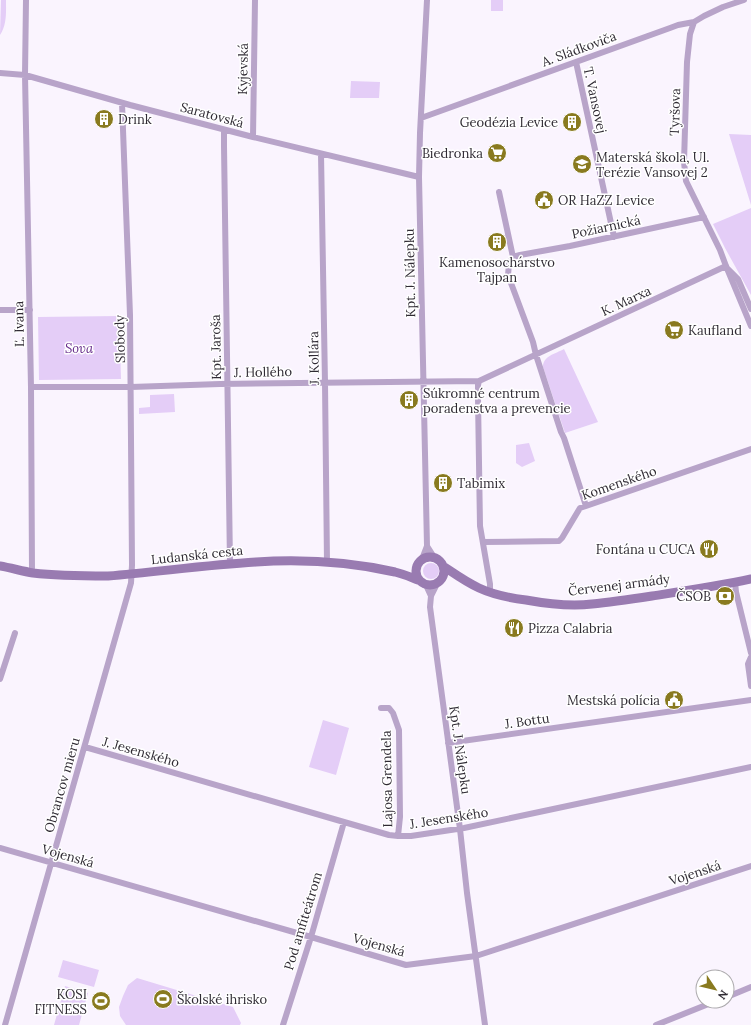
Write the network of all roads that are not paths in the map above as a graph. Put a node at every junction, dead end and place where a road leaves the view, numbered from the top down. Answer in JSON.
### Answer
{"nodes":[{"id":1,"x":26,"y":0,"type":"edge"},
{"id":2,"x":255,"y":0,"type":"edge"},
{"id":3,"x":427,"y":0,"type":"edge"},
{"id":4,"x":722,"y":0,"type":"edge"},
{"id":5,"x":744,"y":0,"type":"edge"},
{"id":6,"x":725,"y":6,"type":"junction"},
{"id":7,"x":694,"y":22,"type":"junction"},
{"id":8,"x":576,"y":62,"type":"junction"},
{"id":9,"x":0,"y":73,"type":"edge"},
{"id":10,"x":25,"y":75,"type":"junction"},
{"id":11,"x":122,"y":103,"type":"junction"},
{"id":12,"x":421,"y":118,"type":"junction"},
{"id":13,"x":224,"y":130,"type":"junction"},
{"id":14,"x":253,"y":137,"type":"junction"},
{"id":15,"x":321,"y":154,"type":"junction"},
{"id":16,"x":419,"y":177,"type":"junction"},
{"id":17,"x":499,"y":192,"type":"dead end"},
{"id":18,"x":704,"y":217,"type":"junction"},
{"id":19,"x":614,"y":237,"type":"junction"},
{"id":20,"x":514,"y":257,"type":"junction"},
{"id":21,"x":726,"y":266,"type":"junction"},
{"id":22,"x":751,"y":309,"type":"edge"},
{"id":23,"x":0,"y":310,"type":"edge"},
{"id":24,"x":30,"y":310,"type":"junction"},
{"id":25,"x":751,"y":326,"type":"edge"},
{"id":26,"x":536,"y":355,"type":"junction"},
{"id":27,"x":479,"y":381,"type":"junction"},
{"id":28,"x":424,"y":382,"type":"junction"},
{"id":29,"x":325,"y":383,"type":"junction"},
{"id":30,"x":227,"y":384,"type":"junction"},
{"id":31,"x":131,"y":387,"type":"junction"},
{"id":32,"x":31,"y":388,"type":"junction"},
{"id":33,"x":751,"y":449,"type":"edge"},
{"id":34,"x":586,"y":506,"type":"junction"},
{"id":35,"x":483,"y":542,"type":"junction"},
{"id":36,"x":427,"y":546,"type":"junction"},
{"id":37,"x":434,"y":557,"type":"junction"},
{"id":38,"x":422,"y":559,"type":"junction"},
{"id":39,"x":328,"y":562,"type":"junction"},
{"id":40,"x":230,"y":564,"type":"junction"},
{"id":41,"x":0,"y":566,"type":"edge"},
{"id":42,"x":443,"y":566,"type":"junction"},
{"id":43,"x":416,"y":568,"type":"junction"},
{"id":44,"x":32,"y":572,"type":"junction"},
{"id":45,"x":396,"y":572,"type":"junction"},
{"id":46,"x":751,"y":573,"type":"edge"},
{"id":47,"x":132,"y":574,"type":"junction"},
{"id":48,"x":456,"y":575,"type":"junction"},
{"id":49,"x":751,"y":578,"type":"edge"},
{"id":50,"x":418,"y":580,"type":"junction"},
{"id":51,"x":738,"y":581,"type":"junction"},
{"id":52,"x":439,"y":582,"type":"junction"},
{"id":53,"x":426,"y":585,"type":"junction"},
{"id":54,"x":490,"y":592,"type":"junction"},
{"id":55,"x":431,"y":596,"type":"junction"},
{"id":56,"x":15,"y":633,"type":"dead end"},
{"id":57,"x":751,"y":653,"type":"edge"},
{"id":58,"x":751,"y":657,"type":"edge"},
{"id":59,"x":0,"y":678,"type":"edge"},
{"id":60,"x":751,"y":686,"type":"edge"},
{"id":61,"x":751,"y":700,"type":"edge"},
{"id":62,"x":381,"y":708,"type":"dead end"},
{"id":63,"x":448,"y":743,"type":"junction"},
{"id":64,"x":85,"y":747,"type":"junction"},
{"id":65,"x":751,"y":767,"type":"edge"},
{"id":66,"x":344,"y":822,"type":"junction"},
{"id":67,"x":460,"y":829,"type":"junction"},
{"id":68,"x":398,"y":836,"type":"junction"},
{"id":69,"x":0,"y":848,"type":"edge"},
{"id":70,"x":50,"y":862,"type":"junction"},
{"id":71,"x":751,"y":866,"type":"edge"},
{"id":72,"x":311,"y":937,"type":"junction"},
{"id":73,"x":476,"y":956,"type":"junction"},
{"id":74,"x":751,"y":987,"type":"edge"},
{"id":75,"x":735,"y":994,"type":"edge"},
{"id":76,"x":696,"y":1009,"type":"edge"},
{"id":77,"x":4,"y":1025,"type":"edge"},
{"id":78,"x":283,"y":1025,"type":"edge"},
{"id":79,"x":485,"y":1025,"type":"edge"},
{"id":80,"x":656,"y":1025,"type":"edge"}],
"edges":[{"from":1,"to":10,"type":"street","name":"Ľ. Ivana"},
{"from":2,"to":14,"type":"street","name":"Kyjevská"},
{"from":3,"to":12,"type":"street","name":"Kpt. J. Nálepku"},
{"from":4,"to":6,"type":"street"},
{"from":5,"to":6,"type":"street","name":"A. Sládkoviča"},
{"from":6,"to":7,"type":"street","name":"A. Sládkoviča"},
{"from":7,"to":8,"type":"street","name":"A. Sládkoviča"},
{"from":7,"to":18,"type":"street","name":"Tyršova"},
{"from":8,"to":12,"type":"street","name":"A. Sládkoviča"},
{"from":8,"to":19,"type":"street","name":"T. Vansovej"},
{"from":9,"to":10,"type":"street","name":"Saratovská"},
{"from":10,"to":11,"type":"street","name":"Saratovská"},
{"from":10,"to":24,"type":"street","name":"Ľ. Ivana"},
{"from":11,"to":13,"type":"street","name":"Saratovská"},
{"from":11,"to":31,"type":"street","name":"Slobody"},
{"from":12,"to":16,"type":"street","name":"Kpt. J. Nálepku"},
{"from":13,"to":14,"type":"street","name":"Saratovská"},
{"from":13,"to":30,"type":"street","name":"Kpt. Jaroša"},
{"from":14,"to":15,"type":"street","name":"Saratovská"},
{"from":15,"to":16,"type":"street","name":"Saratovská"},
{"from":15,"to":29,"type":"street","name":"J. Kollára"},
{"from":16,"to":28,"type":"street","name":"Kpt. J. Nálepku"},
{"from":17,"to":20,"type":"street"},
{"from":18,"to":19,"type":"street","name":"Požiarnická"},
{"from":18,"to":21,"type":"street","name":"Tyršova"},
{"from":19,"to":20,"type":"street","name":"Požiarnická"},
{"from":20,"to":26,"type":"street"},
{"from":21,"to":22,"type":"street","name":"Tyršova"},
{"from":21,"to":25,"type":"street","name":"Tyršova"},
{"from":21,"to":26,"type":"street","name":"K. Marxa"},
{"from":23,"to":24,"type":"street"},
{"from":24,"to":32,"type":"street","name":"Ľ. Ivana"},
{"from":26,"to":27,"type":"street","name":"K. Marxa"},
{"from":26,"to":34,"type":"street"},
{"from":27,"to":28,"type":"street","name":"K. Marxa"},
{"from":27,"to":35,"type":"street"},
{"from":28,"to":29,"type":"street","name":"J. Hollého"},
{"from":28,"to":36,"type":"street","name":"Kpt. J. Nálepku"},
{"from":29,"to":30,"type":"street","name":"J. Hollého"},
{"from":29,"to":39,"type":"street","name":"J. Kollára"},
{"from":30,"to":31,"type":"street","name":"J. Hollého"},
{"from":30,"to":40,"type":"street","name":"Kpt. Jaroša"},
{"from":31,"to":32,"type":"street","name":"J. Hollého"},
{"from":31,"to":47,"type":"street","name":"Slobody"},
{"from":32,"to":44,"type":"street","name":"Ľ. Ivana"},
{"from":33,"to":34,"type":"street","name":"Komenského"},
{"from":34,"to":35,"type":"street","name":"Komenského"},
{"from":35,"to":54,"type":"street"},
{"from":36,"to":37,"type":"street"},
{"from":36,"to":38,"type":"street","name":"Kpt. J. Nálepku"},
{"from":37,"to":38,"type":"street"},
{"from":37,"to":42,"type":"street"},
{"from":38,"to":43,"type":"street"},
{"from":39,"to":40,"type":"street","name":"Ludanská cesta"},
{"from":39,"to":45,"type":"street","name":"Ludanská cesta"},
{"from":40,"to":47,"type":"street","name":"Ludanská cesta"},
{"from":41,"to":44,"type":"street","name":"Ludanská cesta"},
{"from":42,"to":48,"type":"street","name":"Červenej armády"},
{"from":42,"to":52,"type":"street"},
{"from":43,"to":45,"type":"street","name":"Ludanská cesta"},
{"from":43,"to":50,"type":"street"},
{"from":44,"to":47,"type":"street","name":"Ludanská cesta"},
{"from":45,"to":50,"type":"street","name":"Ludanská cesta"},
{"from":46,"to":51,"type":"street"},
{"from":47,"to":64,"type":"street","name":"Obrancov mieru"},
{"from":48,"to":52,"type":"street"},
{"from":48,"to":54,"type":"street","name":"Červenej armády"},
{"from":49,"to":51,"type":"street","name":"Červenej armády"},
{"from":50,"to":53,"type":"street"},
{"from":51,"to":54,"type":"street","name":"Červenej armády"},
{"from":51,"to":57,"type":"street"},
{"from":52,"to":53,"type":"street"},
{"from":52,"to":55,"type":"street","name":"Kpt. J. Nálepku"},
{"from":53,"to":55,"type":"street","name":"Kpt. J. Nálepku"},
{"from":55,"to":63,"type":"street","name":"Kpt. J. Nálepku"},
{"from":56,"to":59,"type":"street"},
{"from":58,"to":60,"type":"street"},
{"from":61,"to":63,"type":"street","name":"J. Bottu"},
{"from":62,"to":68,"type":"street","name":"Lajosa Grendela"},
{"from":63,"to":67,"type":"street","name":"Kpt. J. Nálepku"},
{"from":64,"to":66,"type":"street","name":"J. Jesenského"},
{"from":64,"to":70,"type":"street","name":"Obrancov mieru"},
{"from":65,"to":67,"type":"street","name":"J. Jesenského"},
{"from":66,"to":68,"type":"street","name":"J. Jesenského"},
{"from":66,"to":72,"type":"street","name":"Pod amfiteátrom"},
{"from":67,"to":68,"type":"street","name":"J. Jesenského"},
{"from":67,"to":73,"type":"street","name":"Kpt. J. Nálepku"},
{"from":69,"to":70,"type":"street","name":"Vojenská"},
{"from":70,"to":72,"type":"street","name":"Vojenská"},
{"from":70,"to":77,"type":"street","name":"Obrancov mieru"},
{"from":71,"to":73,"type":"street","name":"Vojenská"},
{"from":72,"to":73,"type":"street","name":"Vojenská"},
{"from":72,"to":78,"type":"street","name":"Pod amfiteátrom"},
{"from":73,"to":79,"type":"street","name":"Kpt. J. Nálepku"},
{"from":74,"to":75,"type":"street"},
{"from":76,"to":80,"type":"street"}]}
